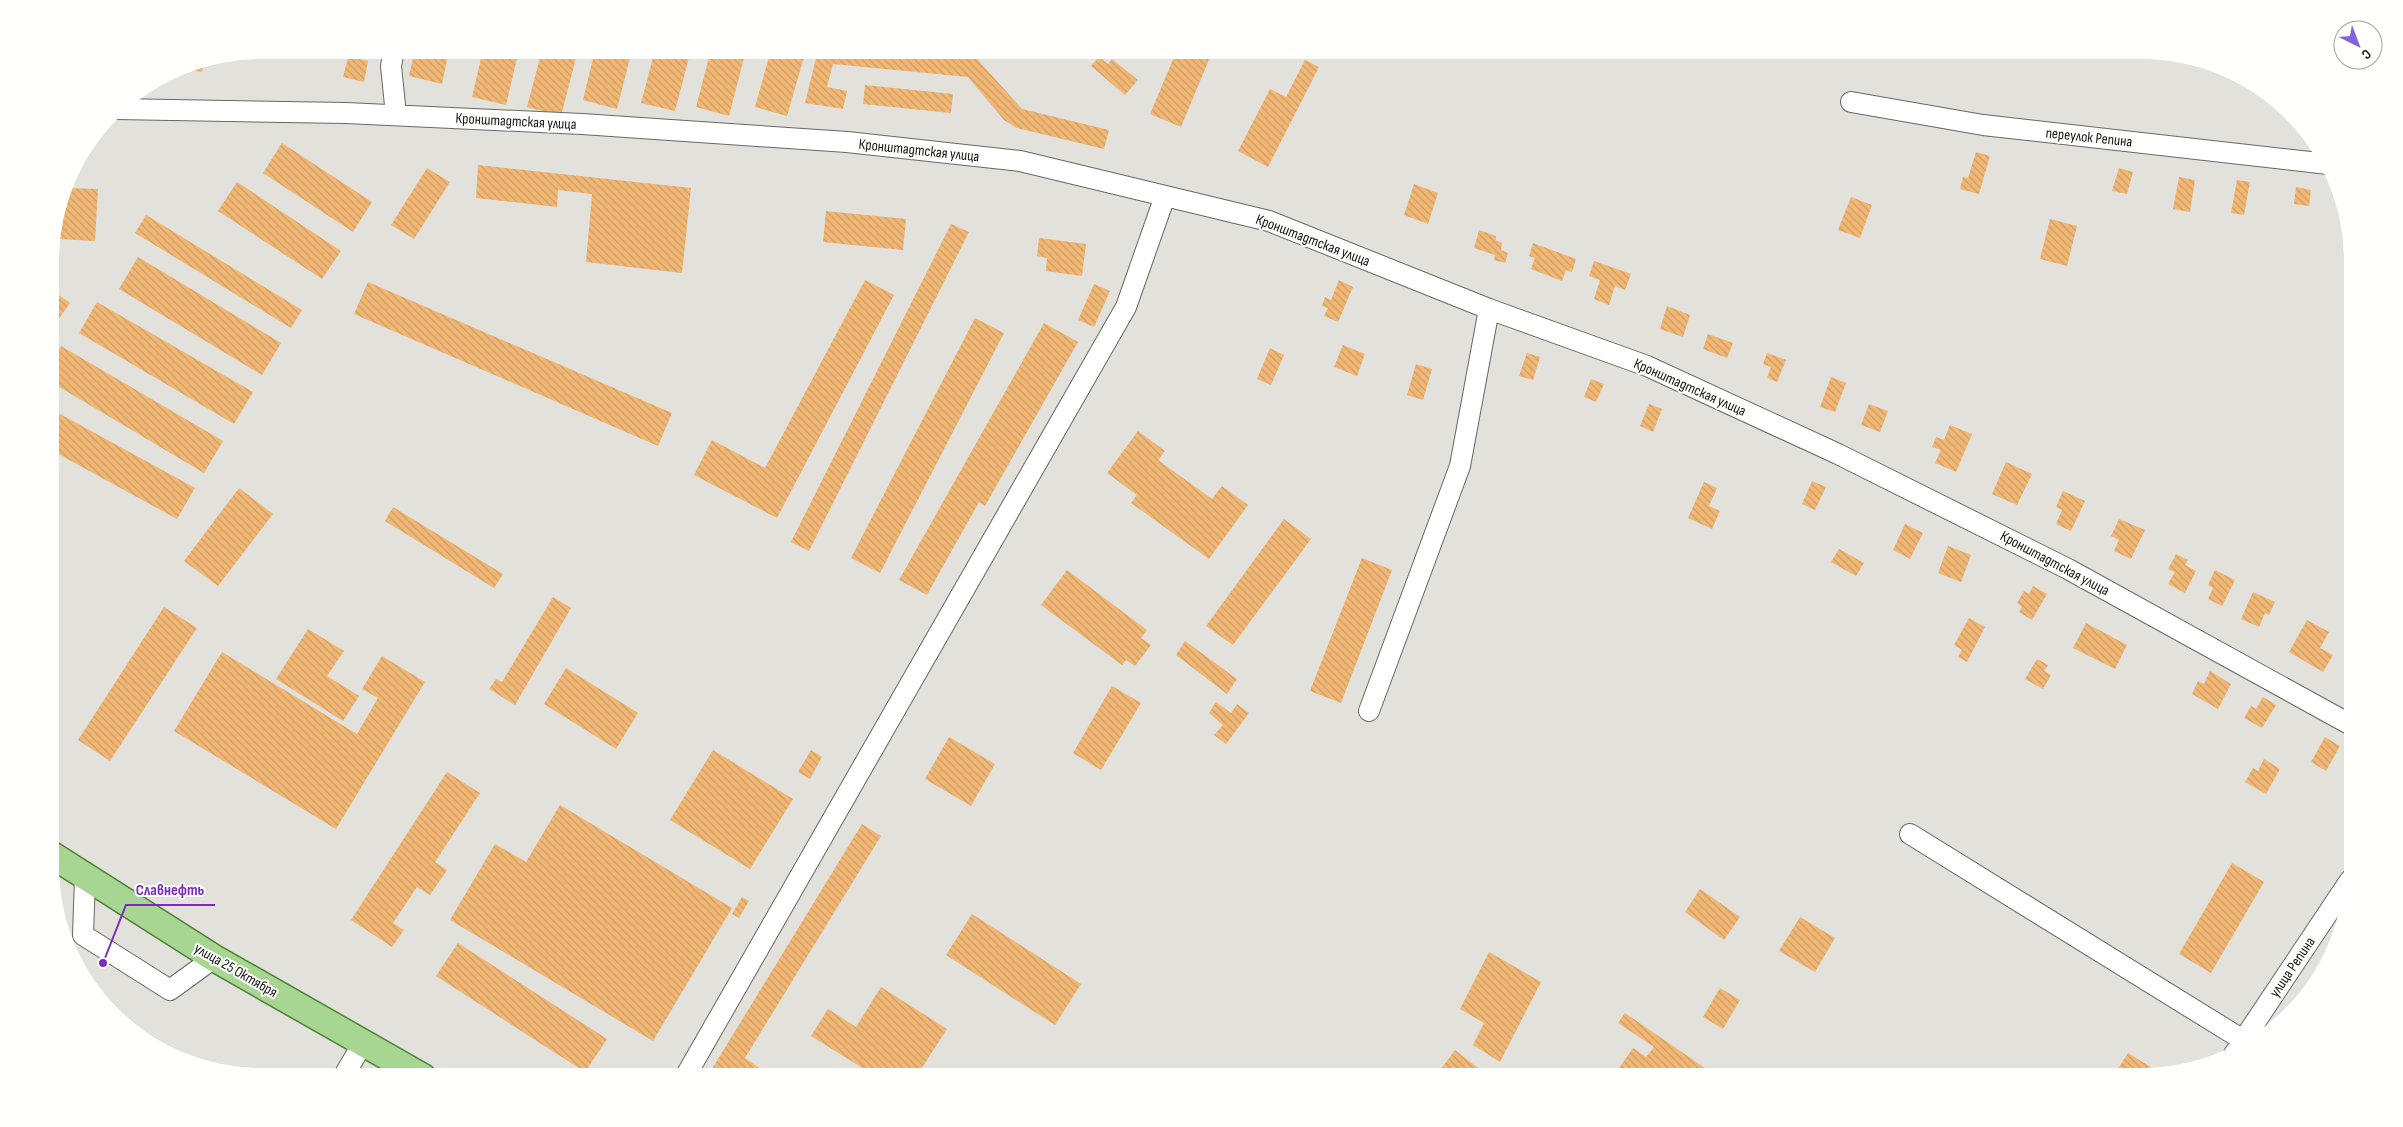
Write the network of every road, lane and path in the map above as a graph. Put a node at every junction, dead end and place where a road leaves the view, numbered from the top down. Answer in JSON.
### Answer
{"nodes":[{"id":1,"x":392,"y":59,"type":"edge"},
{"id":2,"x":1851,"y":102,"type":"dead end"},
{"id":3,"x":128,"y":109,"type":"edge"},
{"id":4,"x":396,"y":115,"type":"junction"},
{"id":5,"x":2319,"y":163,"type":"edge"},
{"id":6,"x":1165,"y":196,"type":"junction"},
{"id":7,"x":1489,"y":309,"type":"junction"},
{"id":8,"x":1369,"y":711,"type":"dead end"},
{"id":9,"x":2344,"y":721,"type":"edge"},
{"id":10,"x":1910,"y":834,"type":"dead end"},
{"id":11,"x":59,"y":861,"type":"edge"},
{"id":12,"x":85,"y":878,"type":"junction"},
{"id":13,"x":2343,"y":890,"type":"edge"},
{"id":14,"x":214,"y":958,"type":"junction"},
{"id":15,"x":2243,"y":1041,"type":"edge"},
{"id":16,"x":363,"y":1043,"type":"junction"},
{"id":17,"x":2236,"y":1045,"type":"edge"},
{"id":18,"x":348,"y":1068,"type":"edge"},
{"id":19,"x":407,"y":1068,"type":"edge"},
{"id":20,"x":689,"y":1068,"type":"edge"}],
"edges":[{"from":1,"to":4,"type":"street"},
{"from":2,"to":5,"type":"street","name":"переулок Репина"},
{"from":3,"to":4,"type":"street","name":"Кронштадтская улица"},
{"from":4,"to":6,"type":"street","name":"Кронштадтская улица"},
{"from":6,"to":7,"type":"street","name":"Кронштадтская улица"},
{"from":6,"to":20,"type":"street"},
{"from":7,"to":8,"type":"street"},
{"from":7,"to":9,"type":"street","name":"Кронштадтская улица"},
{"from":10,"to":17,"type":"street"},
{"from":11,"to":12,"type":"main road","name":"улица 25 Октября"},
{"from":12,"to":14,"type":"main road","name":"улица 25 Октября"},
{"from":12,"to":14,"type":"street"},
{"from":13,"to":15,"type":"street","name":"улица Репина"},
{"from":14,"to":16,"type":"main road","name":"улица 25 Октября"},
{"from":16,"to":18,"type":"street"},
{"from":16,"to":19,"type":"main road","name":"улица 25 Октября"}]}
